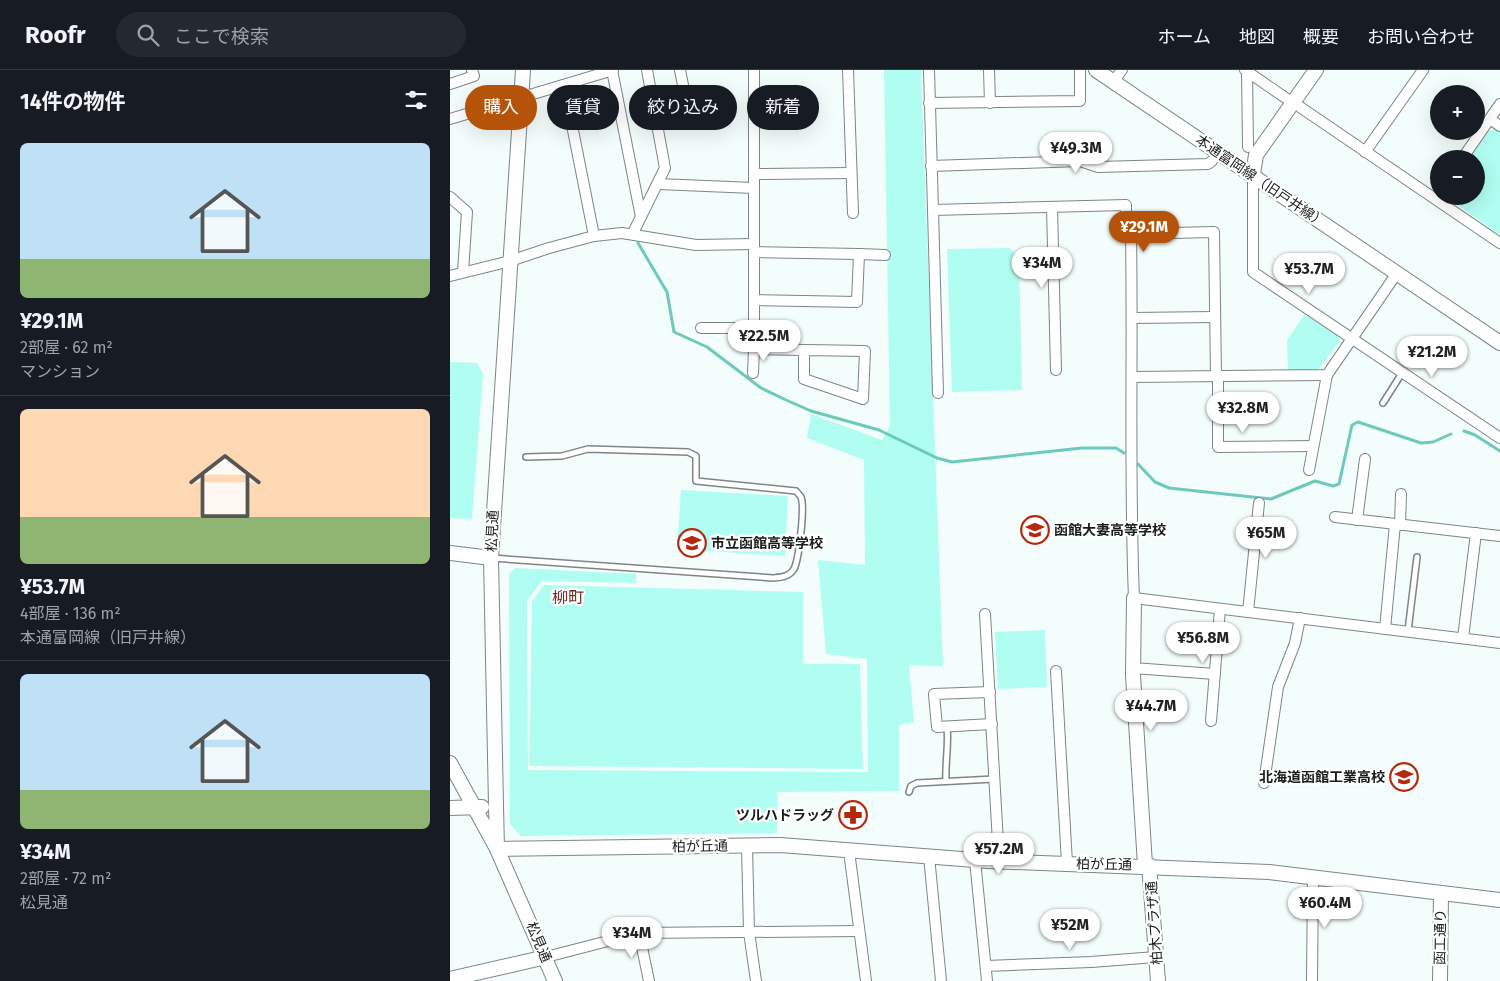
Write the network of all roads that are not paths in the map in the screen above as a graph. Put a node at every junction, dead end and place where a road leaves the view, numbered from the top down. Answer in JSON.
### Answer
{"nodes":[{"id":1,"x":472,"y":70,"type":"edge"},
{"id":2,"x":523,"y":70,"type":"edge"},
{"id":3,"x":613,"y":70,"type":"edge"},
{"id":4,"x":647,"y":70,"type":"edge"},
{"id":5,"x":680,"y":70,"type":"edge"},
{"id":6,"x":754,"y":70,"type":"edge"},
{"id":7,"x":848,"y":70,"type":"edge"},
{"id":8,"x":928,"y":70,"type":"edge"},
{"id":9,"x":989,"y":70,"type":"edge"},
{"id":10,"x":1080,"y":70,"type":"edge"},
{"id":11,"x":1096,"y":70,"type":"edge"},
{"id":12,"x":1122,"y":70,"type":"edge"},
{"id":13,"x":1316,"y":70,"type":"edge"},
{"id":14,"x":1423,"y":70,"type":"edge"},
{"id":15,"x":1246,"y":71,"type":"edge"},
{"id":16,"x":1114,"y":82,"type":"junction"},
{"id":17,"x":450,"y":84,"type":"edge"},
{"id":18,"x":522,"y":85,"type":"edge"},
{"id":19,"x":564,"y":85,"type":"edge"},
{"id":20,"x":683,"y":85,"type":"edge"},
{"id":21,"x":754,"y":85,"type":"edge"},
{"id":22,"x":990,"y":102,"type":"junction"},
{"id":23,"x":929,"y":103,"type":"junction"},
{"id":24,"x":1500,"y":104,"type":"edge"},
{"id":25,"x":1296,"y":105,"type":"junction"},
{"id":26,"x":465,"y":115,"type":"edge"},
{"id":27,"x":1490,"y":118,"type":"junction"},
{"id":28,"x":450,"y":119,"type":"edge"},
{"id":29,"x":1500,"y":126,"type":"edge"},
{"id":30,"x":519,"y":130,"type":"edge"},
{"id":31,"x":573,"y":130,"type":"edge"},
{"id":32,"x":754,"y":130,"type":"edge"},
{"id":33,"x":1248,"y":147,"type":"dead end"},
{"id":34,"x":1468,"y":150,"type":"edge"},
{"id":35,"x":1366,"y":152,"type":"junction"},
{"id":36,"x":1212,"y":162,"type":"dead end"},
{"id":37,"x":931,"y":166,"type":"junction"},
{"id":38,"x":851,"y":173,"type":"junction"},
{"id":39,"x":754,"y":174,"type":"junction"},
{"id":40,"x":1252,"y":174,"type":"junction"},
{"id":41,"x":658,"y":184,"type":"junction"},
{"id":42,"x":754,"y":188,"type":"junction"},
{"id":43,"x":1430,"y":191,"type":"edge"},
{"id":44,"x":450,"y":197,"type":"edge"},
{"id":45,"x":1449,"y":205,"type":"edge"},
{"id":46,"x":1052,"y":207,"type":"junction"},
{"id":47,"x":932,"y":210,"type":"junction"},
{"id":48,"x":853,"y":213,"type":"dead end"},
{"id":49,"x":641,"y":217,"type":"junction"},
{"id":50,"x":633,"y":233,"type":"junction"},
{"id":51,"x":1131,"y":234,"type":"junction"},
{"id":52,"x":594,"y":236,"type":"junction"},
{"id":53,"x":1500,"y":243,"type":"edge"},
{"id":54,"x":754,"y":248,"type":"junction"},
{"id":55,"x":859,"y":254,"type":"junction"},
{"id":56,"x":885,"y":254,"type":"dead end"},
{"id":57,"x":510,"y":261,"type":"junction"},
{"id":58,"x":463,"y":272,"type":"junction"},
{"id":59,"x":1397,"y":273,"type":"junction"},
{"id":60,"x":450,"y":276,"type":"edge"},
{"id":61,"x":754,"y":300,"type":"junction"},
{"id":62,"x":1215,"y":317,"type":"junction"},
{"id":63,"x":1133,"y":318,"type":"junction"},
{"id":64,"x":701,"y":328,"type":"dead end"},
{"id":65,"x":754,"y":328,"type":"junction"},
{"id":66,"x":1351,"y":339,"type":"junction"},
{"id":67,"x":1500,"y":343,"type":"edge"},
{"id":68,"x":754,"y":349,"type":"junction"},
{"id":69,"x":804,"y":350,"type":"junction"},
{"id":70,"x":1056,"y":370,"type":"dead end"},
{"id":71,"x":753,"y":373,"type":"dead end"},
{"id":72,"x":1402,"y":373,"type":"junction"},
{"id":73,"x":1327,"y":375,"type":"junction"},
{"id":74,"x":1217,"y":376,"type":"junction"},
{"id":75,"x":1133,"y":377,"type":"junction"},
{"id":76,"x":938,"y":393,"type":"dead end"},
{"id":77,"x":1383,"y":403,"type":"dead end"},
{"id":78,"x":1500,"y":438,"type":"edge"},
{"id":79,"x":1313,"y":446,"type":"junction"},
{"id":80,"x":526,"y":457,"type":"dead end"},
{"id":81,"x":1365,"y":459,"type":"dead end"},
{"id":82,"x":1309,"y":470,"type":"dead end"},
{"id":83,"x":1401,"y":494,"type":"dead end"},
{"id":84,"x":1259,"y":503,"type":"dead end"},
{"id":85,"x":1335,"y":517,"type":"dead end"},
{"id":86,"x":1357,"y":520,"type":"junction"},
{"id":87,"x":1397,"y":524,"type":"junction"},
{"id":88,"x":1476,"y":533,"type":"junction"},
{"id":89,"x":1500,"y":536,"type":"edge"},
{"id":90,"x":450,"y":553,"type":"edge"},
{"id":91,"x":1418,"y":557,"type":"dead end"},
{"id":92,"x":491,"y":558,"type":"junction"},
{"id":93,"x":1134,"y":598,"type":"junction"},
{"id":94,"x":1220,"y":609,"type":"junction"},
{"id":95,"x":1248,"y":612,"type":"junction"},
{"id":96,"x":985,"y":614,"type":"dead end"},
{"id":97,"x":1300,"y":618,"type":"junction"},
{"id":98,"x":1385,"y":629,"type":"junction"},
{"id":99,"x":1408,"y":631,"type":"junction"},
{"id":100,"x":1464,"y":638,"type":"junction"},
{"id":101,"x":1500,"y":643,"type":"edge"},
{"id":102,"x":1133,"y":668,"type":"junction"},
{"id":103,"x":1056,"y":671,"type":"dead end"},
{"id":104,"x":1215,"y":674,"type":"junction"},
{"id":105,"x":990,"y":692,"type":"junction"},
{"id":106,"x":1211,"y":721,"type":"dead end"},
{"id":107,"x":992,"y":724,"type":"junction"},
{"id":108,"x":947,"y":726,"type":"junction"},
{"id":109,"x":450,"y":763,"type":"edge"},
{"id":110,"x":995,"y":779,"type":"junction"},
{"id":111,"x":946,"y":781,"type":"junction"},
{"id":112,"x":1264,"y":783,"type":"dead end"},
{"id":113,"x":909,"y":792,"type":"dead end"},
{"id":114,"x":496,"y":806,"type":"junction"},
{"id":115,"x":475,"y":807,"type":"junction"},
{"id":116,"x":450,"y":808,"type":"edge"},
{"id":117,"x":747,"y":846,"type":"junction"},
{"id":118,"x":497,"y":849,"type":"junction"},
{"id":119,"x":849,"y":851,"type":"junction"},
{"id":120,"x":929,"y":856,"type":"junction"},
{"id":121,"x":975,"y":860,"type":"junction"},
{"id":122,"x":1000,"y":861,"type":"junction"},
{"id":123,"x":1067,"y":863,"type":"junction"},
{"id":124,"x":1147,"y":865,"type":"junction"},
{"id":125,"x":1313,"y":877,"type":"junction"},
{"id":126,"x":1441,"y":893,"type":"junction"},
{"id":127,"x":1500,"y":900,"type":"edge"},
{"id":128,"x":859,"y":931,"type":"junction"},
{"id":129,"x":749,"y":932,"type":"junction"},
{"id":130,"x":639,"y":933,"type":"junction"},
{"id":131,"x":546,"y":957,"type":"junction"},
{"id":132,"x":1156,"y":958,"type":"junction"},
{"id":133,"x":986,"y":966,"type":"junction"},
{"id":134,"x":450,"y":979,"type":"edge"},
{"id":135,"x":554,"y":981,"type":"edge"},
{"id":136,"x":649,"y":981,"type":"edge"},
{"id":137,"x":756,"y":981,"type":"edge"},
{"id":138,"x":866,"y":981,"type":"edge"},
{"id":139,"x":940,"y":981,"type":"edge"},
{"id":140,"x":987,"y":981,"type":"edge"},
{"id":141,"x":1158,"y":981,"type":"edge"},
{"id":142,"x":1312,"y":981,"type":"edge"},
{"id":143,"x":1440,"y":981,"type":"edge"}],
"edges":[{"from":1,"to":17,"type":"street"},
{"from":2,"to":18,"type":"street","name":"松見通"},
{"from":3,"to":19,"type":"street"},
{"from":3,"to":49,"type":"street"},
{"from":4,"to":41,"type":"street"},
{"from":5,"to":20,"type":"street"},
{"from":6,"to":21,"type":"street"},
{"from":7,"to":38,"type":"street"},
{"from":8,"to":23,"type":"street"},
{"from":9,"to":22,"type":"street"},
{"from":10,"to":22,"type":"street"},
{"from":11,"to":16,"type":"street","name":"本通富岡線（旧戸井線）"},
{"from":12,"to":16,"type":"street"},
{"from":13,"to":25,"type":"street"},
{"from":14,"to":35,"type":"street"},
{"from":15,"to":25,"type":"street"},
{"from":15,"to":33,"type":"street"},
{"from":16,"to":40,"type":"street","name":"本通富岡線（旧戸井線）"},
{"from":22,"to":23,"type":"street"},
{"from":23,"to":37,"type":"street"},
{"from":24,"to":27,"type":"street"},
{"from":25,"to":35,"type":"street"},
{"from":25,"to":40,"type":"street"},
{"from":26,"to":28,"type":"street"},
{"from":27,"to":29,"type":"street"},
{"from":27,"to":34,"type":"street"},
{"from":30,"to":57,"type":"street","name":"松見通"},
{"from":31,"to":52,"type":"street"},
{"from":32,"to":39,"type":"street"},
{"from":35,"to":43,"type":"street"},
{"from":36,"to":37,"type":"street"},
{"from":37,"to":47,"type":"street"},
{"from":38,"to":39,"type":"street"},
{"from":38,"to":48,"type":"street"},
{"from":39,"to":42,"type":"street"},
{"from":40,"to":59,"type":"street","name":"本通富岡線（旧戸井線）"},
{"from":40,"to":66,"type":"street"},
{"from":41,"to":42,"type":"street"},
{"from":41,"to":49,"type":"street"},
{"from":42,"to":54,"type":"street"},
{"from":44,"to":58,"type":"street"},
{"from":45,"to":53,"type":"street"},
{"from":46,"to":47,"type":"street"},
{"from":46,"to":51,"type":"street"},
{"from":46,"to":70,"type":"street"},
{"from":47,"to":76,"type":"street"},
{"from":49,"to":50,"type":"street"},
{"from":50,"to":52,"type":"street"},
{"from":50,"to":54,"type":"street"},
{"from":51,"to":62,"type":"street"},
{"from":51,"to":63,"type":"street"},
{"from":52,"to":57,"type":"street"},
{"from":54,"to":55,"type":"street"},
{"from":54,"to":61,"type":"street"},
{"from":55,"to":56,"type":"street"},
{"from":55,"to":61,"type":"street"},
{"from":57,"to":58,"type":"street"},
{"from":57,"to":92,"type":"street","name":"松見通"},
{"from":58,"to":60,"type":"street"},
{"from":59,"to":66,"type":"street"},
{"from":59,"to":67,"type":"street","name":"本通富岡線（旧戸井線）"},
{"from":61,"to":65,"type":"street"},
{"from":62,"to":63,"type":"street"},
{"from":62,"to":74,"type":"street"},
{"from":63,"to":75,"type":"street"},
{"from":64,"to":65,"type":"street"},
{"from":65,"to":68,"type":"street"},
{"from":66,"to":72,"type":"street"},
{"from":66,"to":73,"type":"street"},
{"from":68,"to":69,"type":"street"},
{"from":68,"to":71,"type":"street"},
{"from":69,"to":69,"type":"street"},
{"from":72,"to":77,"type":"lane"},
{"from":72,"to":78,"type":"street"},
{"from":73,"to":74,"type":"street"},
{"from":73,"to":79,"type":"street"},
{"from":74,"to":75,"type":"street"},
{"from":74,"to":79,"type":"street"},
{"from":75,"to":93,"type":"street"},
{"from":79,"to":82,"type":"street"},
{"from":80,"to":92,"type":"lane"},
{"from":81,"to":86,"type":"street"},
{"from":83,"to":87,"type":"street"},
{"from":84,"to":95,"type":"street"},
{"from":85,"to":86,"type":"street"},
{"from":86,"to":87,"type":"street"},
{"from":87,"to":88,"type":"street"},
{"from":87,"to":98,"type":"street"},
{"from":88,"to":89,"type":"street"},
{"from":88,"to":100,"type":"street"},
{"from":90,"to":92,"type":"street"},
{"from":91,"to":99,"type":"lane"},
{"from":92,"to":114,"type":"street","name":"松見通"},
{"from":93,"to":94,"type":"street"},
{"from":93,"to":102,"type":"street","name":"柏木プラザ通"},
{"from":94,"to":95,"type":"street"},
{"from":94,"to":104,"type":"street"},
{"from":95,"to":97,"type":"street"},
{"from":96,"to":105,"type":"street"},
{"from":97,"to":98,"type":"street"},
{"from":97,"to":112,"type":"street"},
{"from":98,"to":99,"type":"street"},
{"from":99,"to":100,"type":"street"},
{"from":100,"to":101,"type":"street"},
{"from":102,"to":104,"type":"street"},
{"from":102,"to":124,"type":"street","name":"柏木プラザ通"},
{"from":103,"to":123,"type":"street"},
{"from":104,"to":106,"type":"street"},
{"from":105,"to":107,"type":"street"},
{"from":105,"to":108,"type":"street"},
{"from":107,"to":108,"type":"street"},
{"from":107,"to":110,"type":"street"},
{"from":108,"to":111,"type":"lane"},
{"from":109,"to":115,"type":"street"},
{"from":110,"to":111,"type":"lane"},
{"from":110,"to":122,"type":"street"},
{"from":111,"to":113,"type":"lane"},
{"from":114,"to":115,"type":"street"},
{"from":114,"to":118,"type":"street","name":"松見通"},
{"from":115,"to":116,"type":"street"},
{"from":115,"to":118,"type":"street"},
{"from":117,"to":118,"type":"street","name":"柏が丘通"},
{"from":117,"to":119,"type":"street","name":"柏が丘通"},
{"from":117,"to":129,"type":"street"},
{"from":118,"to":131,"type":"street","name":"松見通"},
{"from":119,"to":120,"type":"street","name":"柏が丘通"},
{"from":119,"to":128,"type":"street"},
{"from":120,"to":121,"type":"street","name":"柏が丘通"},
{"from":120,"to":139,"type":"street"},
{"from":121,"to":122,"type":"street","name":"柏が丘通"},
{"from":121,"to":133,"type":"street"},
{"from":122,"to":123,"type":"street","name":"柏が丘通"},
{"from":123,"to":124,"type":"street","name":"柏が丘通"},
{"from":124,"to":125,"type":"street","name":"柏が丘通"},
{"from":124,"to":132,"type":"street","name":"柏木プラザ通"},
{"from":125,"to":126,"type":"street","name":"柏が丘通"},
{"from":125,"to":142,"type":"street"},
{"from":126,"to":127,"type":"street","name":"柏が丘通"},
{"from":126,"to":143,"type":"street","name":"函工通り"},
{"from":128,"to":129,"type":"street"},
{"from":128,"to":138,"type":"street"},
{"from":129,"to":130,"type":"street"},
{"from":129,"to":137,"type":"street"},
{"from":130,"to":131,"type":"street"},
{"from":130,"to":136,"type":"street"},
{"from":131,"to":134,"type":"street"},
{"from":131,"to":135,"type":"street","name":"松見通"},
{"from":132,"to":133,"type":"street"},
{"from":132,"to":141,"type":"street","name":"柏木プラザ通"},
{"from":133,"to":140,"type":"street"}]}
